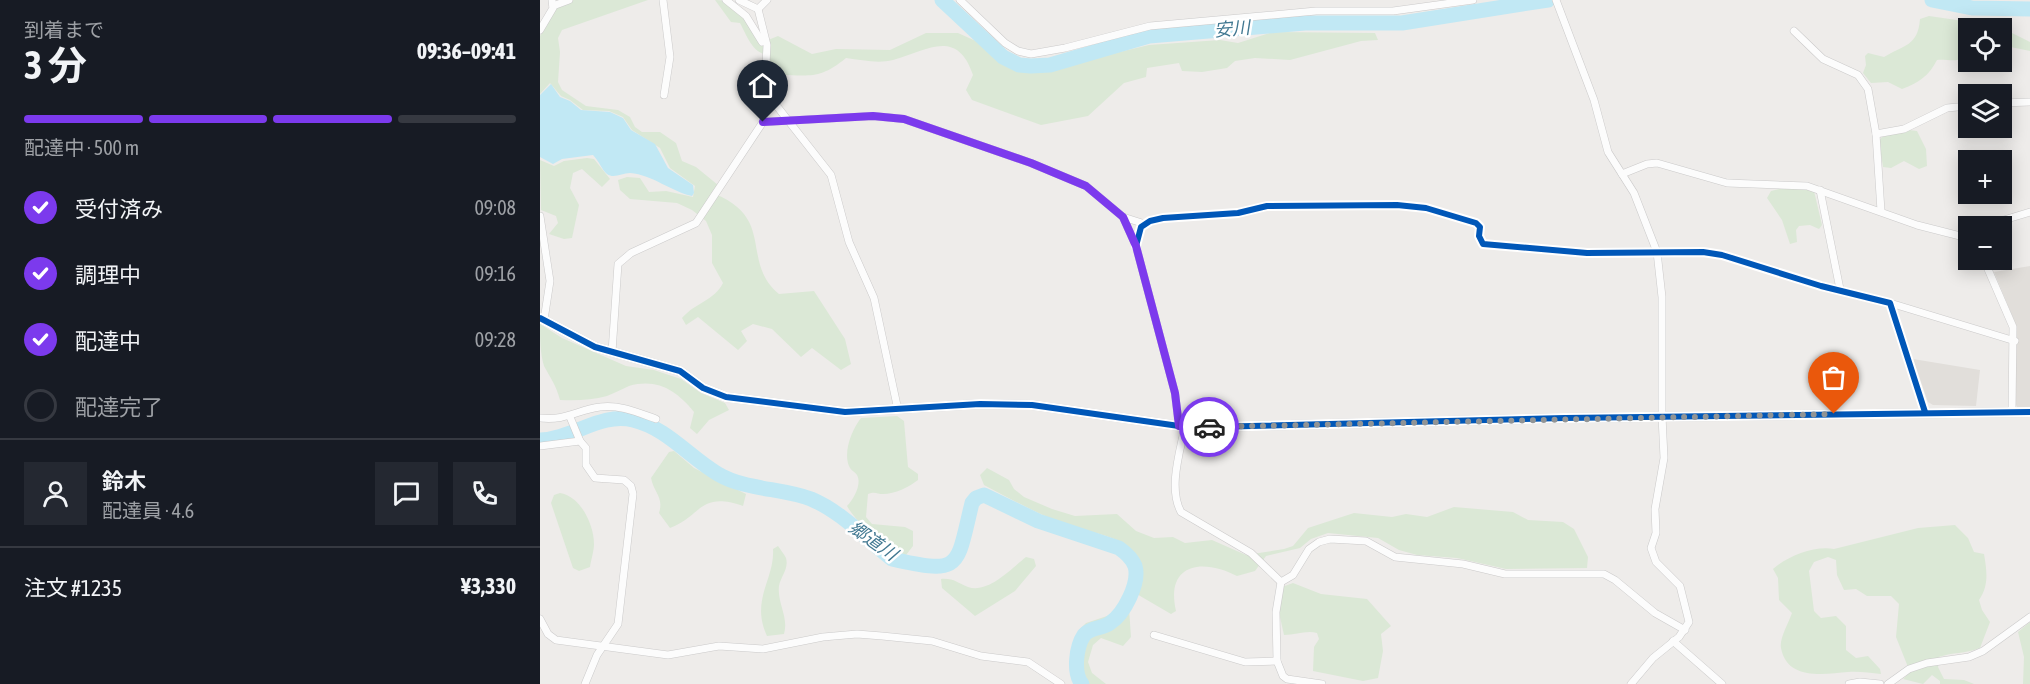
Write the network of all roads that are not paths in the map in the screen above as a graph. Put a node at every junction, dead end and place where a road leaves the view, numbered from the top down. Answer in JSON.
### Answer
{"nodes":[{"id":1,"x":568,"y":0,"type":"edge"},
{"id":2,"x":663,"y":0,"type":"edge"},
{"id":3,"x":726,"y":0,"type":"edge"},
{"id":4,"x":739,"y":0,"type":"edge"},
{"id":5,"x":767,"y":0,"type":"edge"},
{"id":6,"x":960,"y":0,"type":"edge"},
{"id":7,"x":1473,"y":0,"type":"edge"},
{"id":8,"x":1556,"y":0,"type":"edge"},
{"id":9,"x":553,"y":3,"type":"edge"},
{"id":10,"x":758,"y":9,"type":"junction"},
{"id":11,"x":540,"y":30,"type":"edge"},
{"id":12,"x":1794,"y":31,"type":"dead end"},
{"id":13,"x":766,"y":53,"type":"junction"},
{"id":14,"x":765,"y":91,"type":"junction"},
{"id":15,"x":664,"y":95,"type":"dead end"},
{"id":16,"x":2030,"y":102,"type":"edge"},
{"id":17,"x":2012,"y":103,"type":"edge"},
{"id":18,"x":1958,"y":107,"type":"edge"},
{"id":19,"x":789,"y":120,"type":"junction"},
{"id":20,"x":763,"y":122,"type":"junction"},
{"id":21,"x":1876,"y":134,"type":"junction"},
{"id":22,"x":1622,"y":174,"type":"junction"},
{"id":23,"x":1820,"y":189,"type":"junction"},
{"id":24,"x":1881,"y":211,"type":"junction"},
{"id":25,"x":2030,"y":212,"type":"edge"},
{"id":26,"x":540,"y":216,"type":"edge"},
{"id":27,"x":1123,"y":217,"type":"junction"},
{"id":28,"x":2012,"y":217,"type":"edge"},
{"id":29,"x":1145,"y":224,"type":"junction"},
{"id":30,"x":1958,"y":235,"type":"edge"},
{"id":31,"x":1136,"y":246,"type":"junction"},
{"id":32,"x":1657,"y":252,"type":"junction"},
{"id":33,"x":1989,"y":270,"type":"edge"},
{"id":34,"x":1840,"y":289,"type":"junction"},
{"id":35,"x":1890,"y":303,"type":"junction"},
{"id":36,"x":542,"y":319,"type":"edge"},
{"id":37,"x":2015,"y":341,"type":"junction"},
{"id":38,"x":612,"y":352,"type":"junction"},
{"id":39,"x":898,"y":410,"type":"junction"},
{"id":40,"x":1925,"y":412,"type":"junction"},
{"id":41,"x":2012,"y":412,"type":"junction"},
{"id":42,"x":2030,"y":412,"type":"edge"},
{"id":43,"x":1662,"y":416,"type":"junction"},
{"id":44,"x":570,"y":417,"type":"junction"},
{"id":45,"x":540,"y":418,"type":"edge"},
{"id":46,"x":656,"y":419,"type":"dead end"},
{"id":47,"x":1182,"y":426,"type":"junction"},
{"id":48,"x":579,"y":438,"type":"junction"},
{"id":49,"x":540,"y":446,"type":"edge"},
{"id":50,"x":1281,"y":582,"type":"junction"},
{"id":51,"x":2030,"y":617,"type":"edge"},
{"id":52,"x":540,"y":619,"type":"edge"},
{"id":53,"x":1685,"y":630,"type":"junction"},
{"id":54,"x":1154,"y":634,"type":"dead end"},
{"id":55,"x":1673,"y":642,"type":"junction"},
{"id":56,"x":604,"y":645,"type":"junction"},
{"id":57,"x":1277,"y":661,"type":"junction"},
{"id":58,"x":1287,"y":682,"type":"edge"},
{"id":59,"x":585,"y":684,"type":"edge"},
{"id":60,"x":1061,"y":684,"type":"edge"},
{"id":61,"x":1322,"y":684,"type":"edge"},
{"id":62,"x":1631,"y":684,"type":"edge"},
{"id":63,"x":1722,"y":684,"type":"edge"},
{"id":64,"x":1849,"y":684,"type":"edge"},
{"id":65,"x":1880,"y":684,"type":"edge"},
{"id":66,"x":1888,"y":684,"type":"edge"}],
"edges":[{"from":1,"to":9,"type":"street"},
{"from":2,"to":15,"type":"street"},
{"from":3,"to":13,"type":"street"},
{"from":4,"to":10,"type":"street"},
{"from":5,"to":10,"type":"street"},
{"from":6,"to":7,"type":"street"},
{"from":8,"to":22,"type":"street"},
{"from":9,"to":11,"type":"street"},
{"from":10,"to":13,"type":"street"},
{"from":12,"to":21,"type":"street"},
{"from":13,"to":14,"type":"street"},
{"from":14,"to":19,"type":"street"},
{"from":14,"to":20,"type":"street"},
{"from":16,"to":17,"type":"street"},
{"from":18,"to":21,"type":"street"},
{"from":19,"to":20,"type":"street"},
{"from":19,"to":27,"type":"street"},
{"from":19,"to":39,"type":"street"},
{"from":20,"to":38,"type":"street"},
{"from":21,"to":24,"type":"street"},
{"from":22,"to":23,"type":"street"},
{"from":22,"to":32,"type":"street"},
{"from":23,"to":24,"type":"street"},
{"from":23,"to":34,"type":"street"},
{"from":24,"to":30,"type":"street"},
{"from":25,"to":28,"type":"street"},
{"from":26,"to":36,"type":"street"},
{"from":27,"to":29,"type":"street"},
{"from":27,"to":31,"type":"street"},
{"from":29,"to":31,"type":"street"},
{"from":29,"to":32,"type":"street"},
{"from":31,"to":47,"type":"street"},
{"from":32,"to":34,"type":"street"},
{"from":32,"to":43,"type":"street"},
{"from":33,"to":37,"type":"street"},
{"from":34,"to":35,"type":"street"},
{"from":35,"to":37,"type":"street"},
{"from":35,"to":40,"type":"street"},
{"from":36,"to":38,"type":"street"},
{"from":37,"to":41,"type":"street"},
{"from":38,"to":39,"type":"street"},
{"from":39,"to":47,"type":"street"},
{"from":40,"to":41,"type":"street"},
{"from":40,"to":43,"type":"street"},
{"from":41,"to":42,"type":"street"},
{"from":43,"to":47,"type":"street"},
{"from":43,"to":53,"type":"street"},
{"from":44,"to":45,"type":"street"},
{"from":44,"to":46,"type":"street"},
{"from":44,"to":48,"type":"street"},
{"from":47,"to":50,"type":"street"},
{"from":48,"to":49,"type":"street"},
{"from":48,"to":56,"type":"street"},
{"from":50,"to":53,"type":"street"},
{"from":50,"to":57,"type":"street"},
{"from":51,"to":66,"type":"street"},
{"from":52,"to":56,"type":"street"},
{"from":53,"to":55,"type":"street"},
{"from":54,"to":57,"type":"street"},
{"from":55,"to":62,"type":"street"},
{"from":55,"to":63,"type":"street"},
{"from":56,"to":59,"type":"street"},
{"from":56,"to":60,"type":"street"},
{"from":57,"to":58,"type":"street"},
{"from":58,"to":61,"type":"street"},
{"from":64,"to":65,"type":"street"}]}
